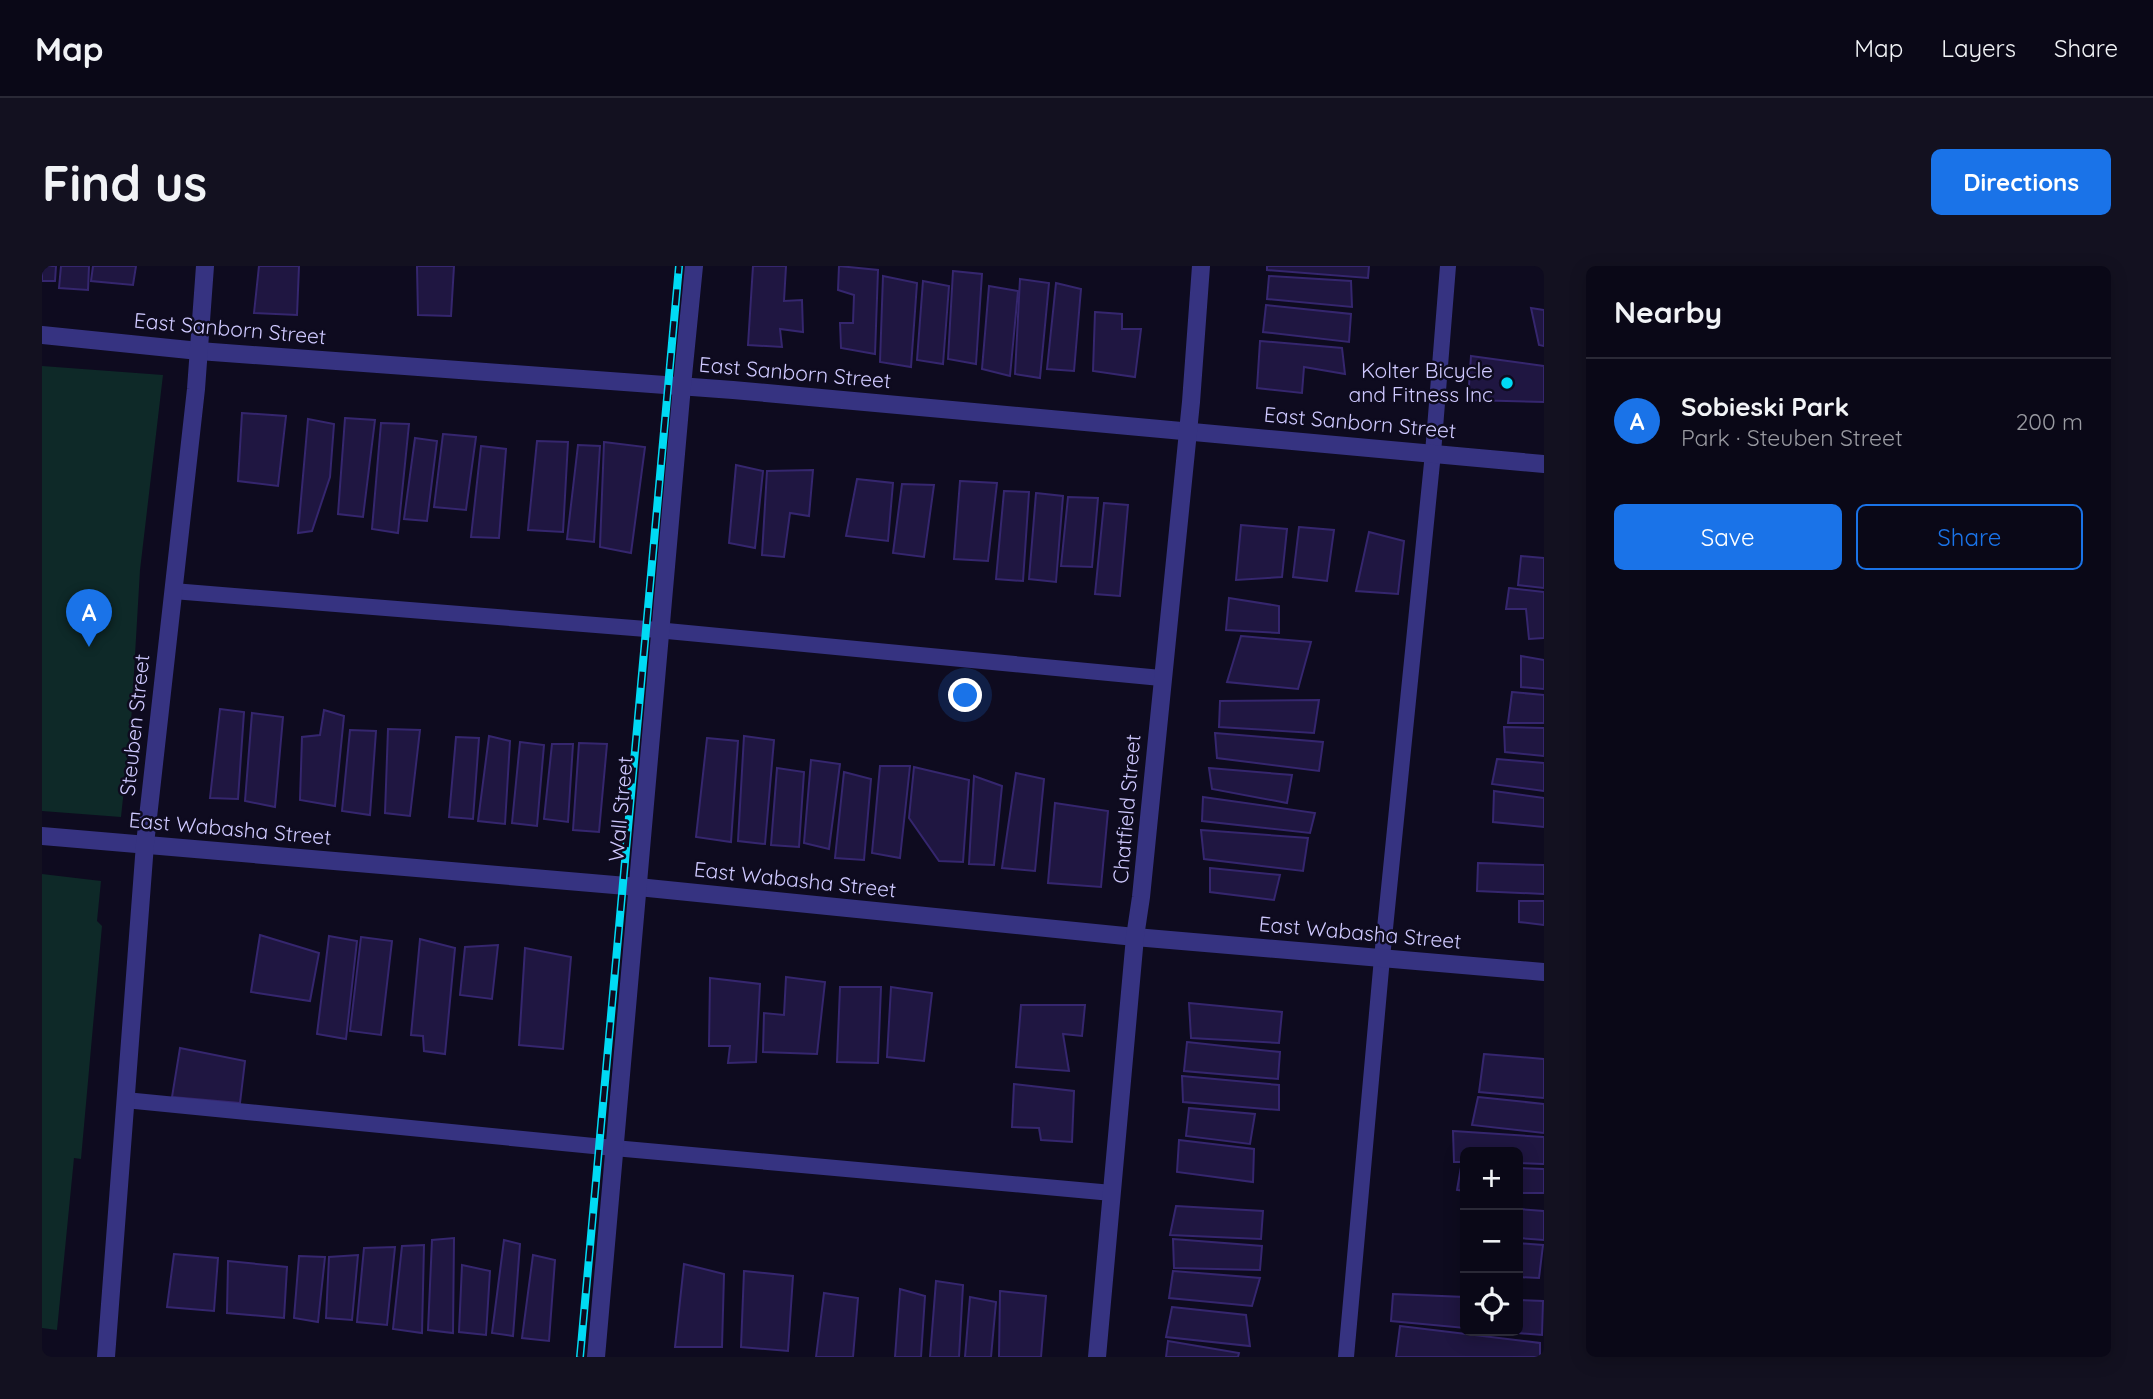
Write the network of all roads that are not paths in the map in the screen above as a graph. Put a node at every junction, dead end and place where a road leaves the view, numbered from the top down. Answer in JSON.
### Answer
{"nodes":[{"id":1,"x":205,"y":266,"type":"edge"},
{"id":2,"x":694,"y":266,"type":"edge"},
{"id":3,"x":1201,"y":266,"type":"edge"},
{"id":4,"x":1448,"y":266,"type":"edge"},
{"id":5,"x":42,"y":335,"type":"edge"},
{"id":6,"x":199,"y":351,"type":"junction"},
{"id":7,"x":682,"y":386,"type":"junction"},
{"id":8,"x":1186,"y":429,"type":"junction"},
{"id":9,"x":1433,"y":453,"type":"junction"},
{"id":10,"x":1544,"y":464,"type":"edge"},
{"id":11,"x":173,"y":591,"type":"junction"},
{"id":12,"x":660,"y":631,"type":"junction"},
{"id":13,"x":1161,"y":678,"type":"junction"},
{"id":14,"x":42,"y":836,"type":"edge"},
{"id":15,"x":145,"y":844,"type":"junction"},
{"id":16,"x":638,"y":887,"type":"junction"},
{"id":17,"x":1135,"y":937,"type":"junction"},
{"id":18,"x":1382,"y":958,"type":"junction"},
{"id":19,"x":1544,"y":972,"type":"edge"},
{"id":20,"x":125,"y":1100,"type":"junction"},
{"id":21,"x":614,"y":1148,"type":"junction"},
{"id":22,"x":1112,"y":1193,"type":"junction"},
{"id":23,"x":106,"y":1357,"type":"edge"},
{"id":24,"x":596,"y":1357,"type":"edge"},
{"id":25,"x":1097,"y":1357,"type":"edge"},
{"id":26,"x":1346,"y":1357,"type":"edge"}],
"edges":[{"from":1,"to":6,"type":"street","name":"Steuben Street"},
{"from":2,"to":7,"type":"street","name":"Wall Street"},
{"from":3,"to":8,"type":"street","name":"Chatfield Street"},
{"from":4,"to":9,"type":"lane"},
{"from":5,"to":6,"type":"street","name":"East Sanborn Street"},
{"from":6,"to":7,"type":"street","name":"East Sanborn Street"},
{"from":6,"to":11,"type":"street","name":"Steuben Street"},
{"from":7,"to":8,"type":"street","name":"East Sanborn Street"},
{"from":7,"to":12,"type":"street","name":"Wall Street"},
{"from":8,"to":9,"type":"street","name":"East Sanborn Street"},
{"from":8,"to":13,"type":"street","name":"Chatfield Street"},
{"from":9,"to":10,"type":"street","name":"East Sanborn Street"},
{"from":9,"to":18,"type":"lane"},
{"from":11,"to":12,"type":"lane"},
{"from":11,"to":15,"type":"street","name":"Steuben Street"},
{"from":12,"to":13,"type":"lane"},
{"from":12,"to":16,"type":"street","name":"Wall Street"},
{"from":13,"to":17,"type":"street","name":"Chatfield Street"},
{"from":14,"to":15,"type":"street","name":"East Wabasha Street"},
{"from":15,"to":16,"type":"street","name":"East Wabasha Street"},
{"from":15,"to":20,"type":"street","name":"Steuben Street"},
{"from":16,"to":17,"type":"street","name":"East Wabasha Street"},
{"from":16,"to":21,"type":"street","name":"Wall Street"},
{"from":17,"to":18,"type":"street","name":"East Wabasha Street"},
{"from":17,"to":22,"type":"street","name":"Chatfield Street"},
{"from":18,"to":19,"type":"street","name":"East Wabasha Street"},
{"from":18,"to":26,"type":"lane"},
{"from":20,"to":21,"type":"lane"},
{"from":20,"to":23,"type":"street","name":"Steuben Street"},
{"from":21,"to":22,"type":"lane"},
{"from":21,"to":24,"type":"street","name":"Wall Street"},
{"from":22,"to":25,"type":"street","name":"Chatfield Street"}]}
